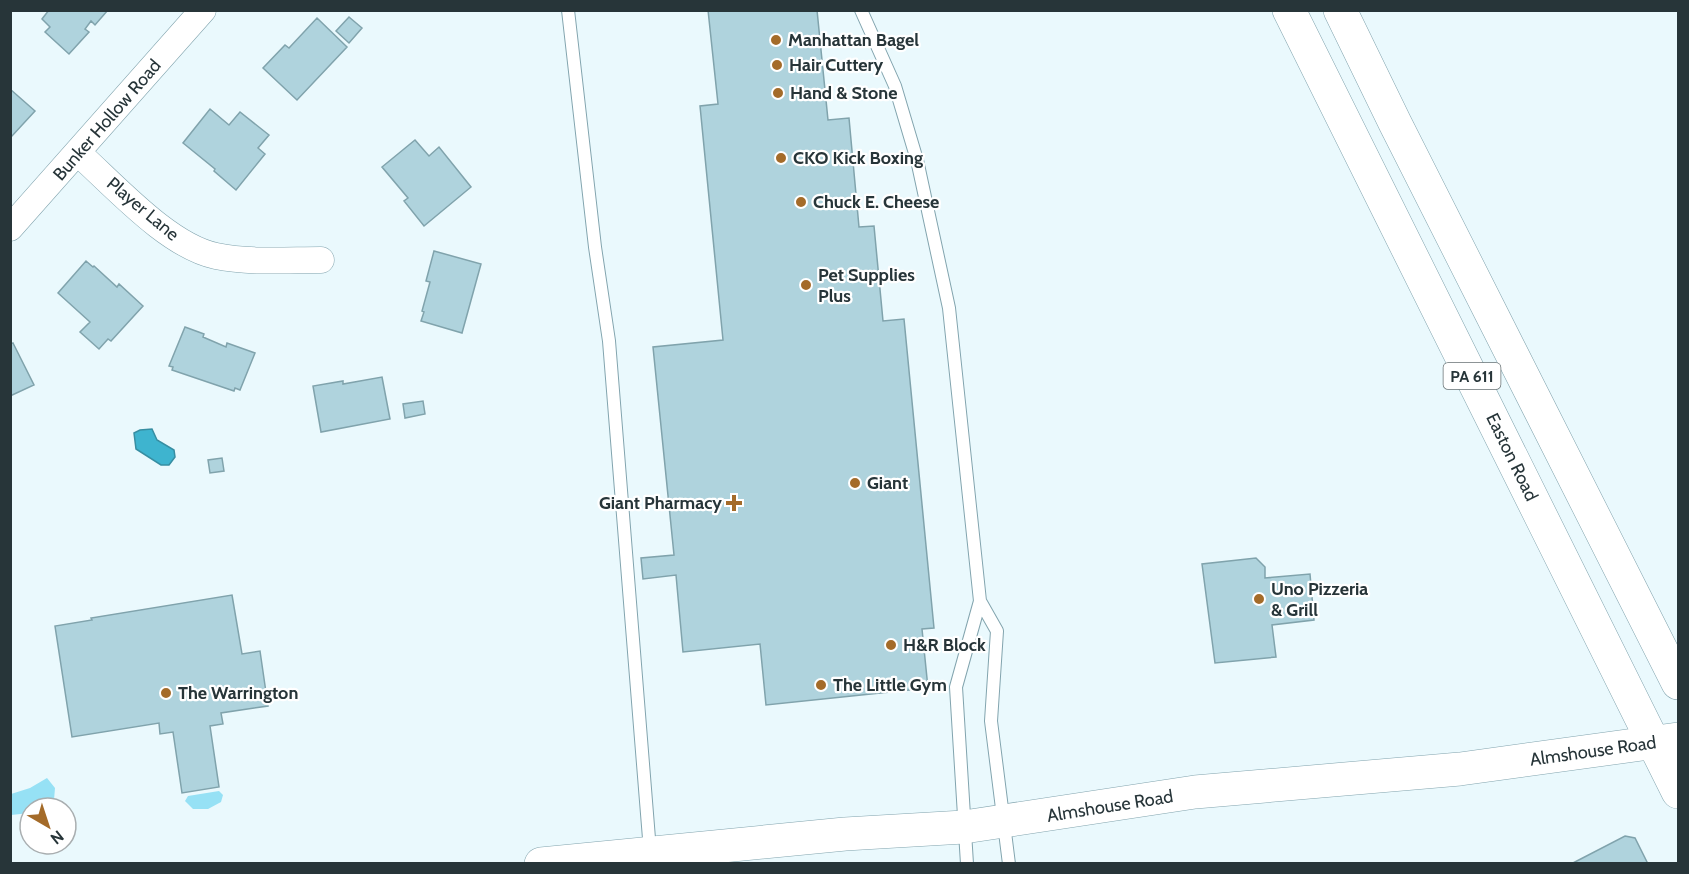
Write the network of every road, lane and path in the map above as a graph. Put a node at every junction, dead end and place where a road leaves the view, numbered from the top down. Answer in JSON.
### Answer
{"nodes":[{"id":1,"x":202,"y":10,"type":"edge"},
{"id":2,"x":568,"y":10,"type":"edge"},
{"id":3,"x":861,"y":10,"type":"edge"},
{"id":4,"x":1289,"y":10,"type":"edge"},
{"id":5,"x":1340,"y":10,"type":"edge"},
{"id":6,"x":78,"y":153,"type":"junction"},
{"id":7,"x":10,"y":228,"type":"edge"},
{"id":8,"x":321,"y":260,"type":"dead end"},
{"id":9,"x":980,"y":601,"type":"junction"},
{"id":10,"x":1678,"y":683,"type":"edge"},
{"id":11,"x":1666,"y":741,"type":"edge"},
{"id":12,"x":1678,"y":792,"type":"edge"},
{"id":13,"x":1005,"y":820,"type":"junction"},
{"id":14,"x":964,"y":827,"type":"junction"},
{"id":15,"x":651,"y":853,"type":"junction"},
{"id":16,"x":541,"y":864,"type":"edge"},
{"id":17,"x":967,"y":864,"type":"edge"},
{"id":18,"x":1009,"y":864,"type":"edge"}],
"edges":[{"from":1,"to":6,"type":"street","name":"Bunker Hollow Road"},
{"from":2,"to":15,"type":"lane"},
{"from":3,"to":9,"type":"lane"},
{"from":4,"to":11,"type":"main road","name":"Easton Road","number":"PA 611"},
{"from":5,"to":10,"type":"main road","number":"PA 611"},
{"from":6,"to":7,"type":"street","name":"Bunker Hollow Road"},
{"from":6,"to":8,"type":"street","name":"Player Lane"},
{"from":9,"to":13,"type":"lane"},
{"from":9,"to":14,"type":"lane"},
{"from":11,"to":12,"type":"main road","number":"PA 611"},
{"from":11,"to":13,"type":"main road","name":"Almshouse Road"},
{"from":13,"to":14,"type":"main road","name":"Almshouse Road"},
{"from":13,"to":18,"type":"lane"},
{"from":14,"to":15,"type":"main road","name":"Almshouse Road"},
{"from":14,"to":17,"type":"lane"},
{"from":15,"to":16,"type":"main road","name":"Almshouse Road"}]}
